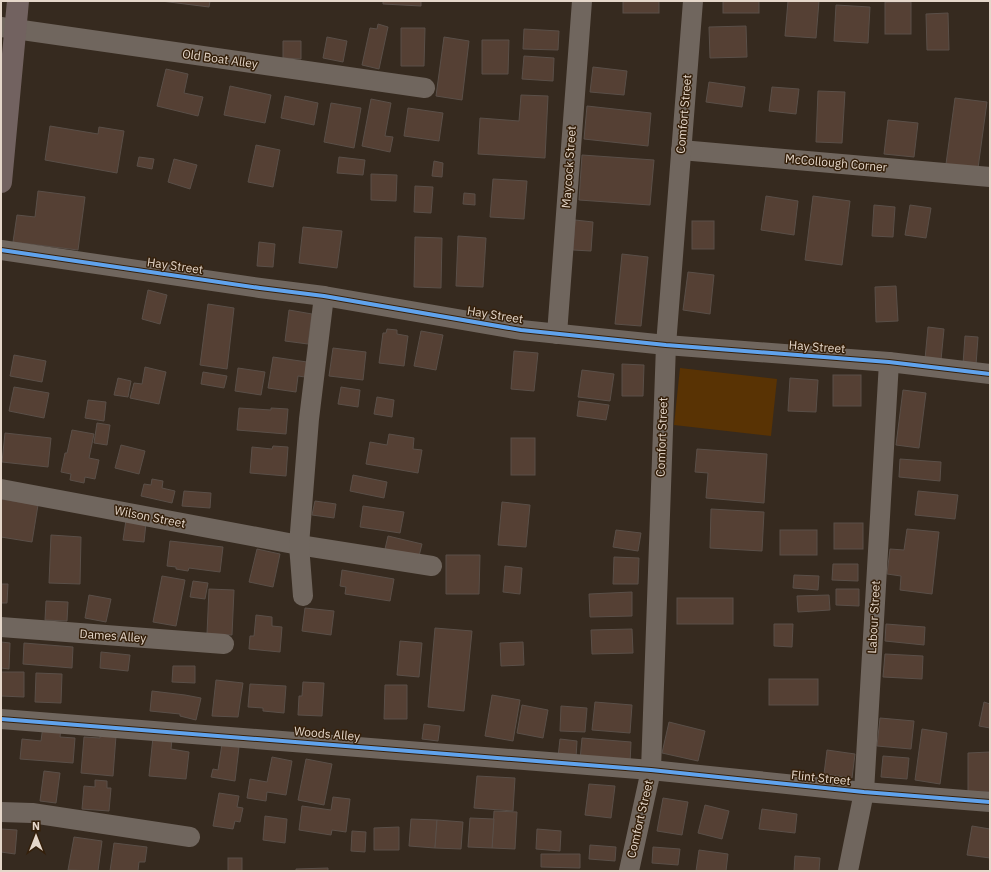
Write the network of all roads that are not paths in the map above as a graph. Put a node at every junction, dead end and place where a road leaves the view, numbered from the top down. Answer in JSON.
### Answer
{"nodes":[{"id":1,"x":18,"y":1,"type":"edge"},
{"id":2,"x":582,"y":1,"type":"edge"},
{"id":3,"x":693,"y":1,"type":"edge"},
{"id":4,"x":8,"y":28,"type":"edge"},
{"id":5,"x":425,"y":88,"type":"dead end"},
{"id":6,"x":681,"y":150,"type":"junction"},
{"id":7,"x":990,"y":177,"type":"edge"},
{"id":8,"x":1,"y":182,"type":"edge"},
{"id":9,"x":1,"y":250,"type":"edge"},
{"id":10,"x":324,"y":296,"type":"junction"},
{"id":11,"x":557,"y":334,"type":"junction"},
{"id":12,"x":666,"y":345,"type":"junction"},
{"id":13,"x":889,"y":362,"type":"junction"},
{"id":14,"x":990,"y":374,"type":"edge"},
{"id":15,"x":1,"y":489,"type":"edge"},
{"id":16,"x":299,"y":545,"type":"junction"},
{"id":17,"x":432,"y":566,"type":"dead end"},
{"id":18,"x":303,"y":596,"type":"dead end"},
{"id":19,"x":1,"y":627,"type":"edge"},
{"id":20,"x":224,"y":644,"type":"dead end"},
{"id":21,"x":1,"y":718,"type":"edge"},
{"id":22,"x":651,"y":770,"type":"junction"},
{"id":23,"x":864,"y":792,"type":"junction"},
{"id":24,"x":990,"y":802,"type":"edge"},
{"id":25,"x":1,"y":812,"type":"edge"},
{"id":26,"x":190,"y":838,"type":"dead end"},
{"id":27,"x":629,"y":871,"type":"edge"},
{"id":28,"x":848,"y":871,"type":"edge"}],
"edges":[{"from":1,"to":4,"type":"main road"},
{"from":2,"to":11,"type":"street","name":"Maycock Street"},
{"from":3,"to":6,"type":"street","name":"Comfort Street"},
{"from":4,"to":5,"type":"street","name":"Old Boat Alley"},
{"from":4,"to":8,"type":"main road"},
{"from":6,"to":7,"type":"street","name":"McCollough Corner"},
{"from":6,"to":12,"type":"street","name":"Comfort Street"},
{"from":9,"to":10,"type":"street","name":"Hay Street"},
{"from":10,"to":11,"type":"street","name":"Hay Street"},
{"from":10,"to":16,"type":"street"},
{"from":11,"to":12,"type":"street","name":"Hay Street"},
{"from":12,"to":13,"type":"street","name":"Hay Street"},
{"from":12,"to":22,"type":"street","name":"Comfort Street"},
{"from":13,"to":14,"type":"street","name":"Hay Street"},
{"from":13,"to":23,"type":"street","name":"Labour Street"},
{"from":15,"to":16,"type":"street","name":"Wilson Street"},
{"from":16,"to":17,"type":"street","name":"Wilson Street"},
{"from":16,"to":18,"type":"street"},
{"from":19,"to":20,"type":"street","name":"Dames Alley"},
{"from":21,"to":22,"type":"street","name":"Woods Alley"},
{"from":22,"to":23,"type":"street","name":"Flint Street"},
{"from":22,"to":27,"type":"street","name":"Comfort Street"},
{"from":23,"to":24,"type":"street","name":"Flint Street"},
{"from":23,"to":28,"type":"street","name":"Labour Street"},
{"from":25,"to":26,"type":"street"}]}
